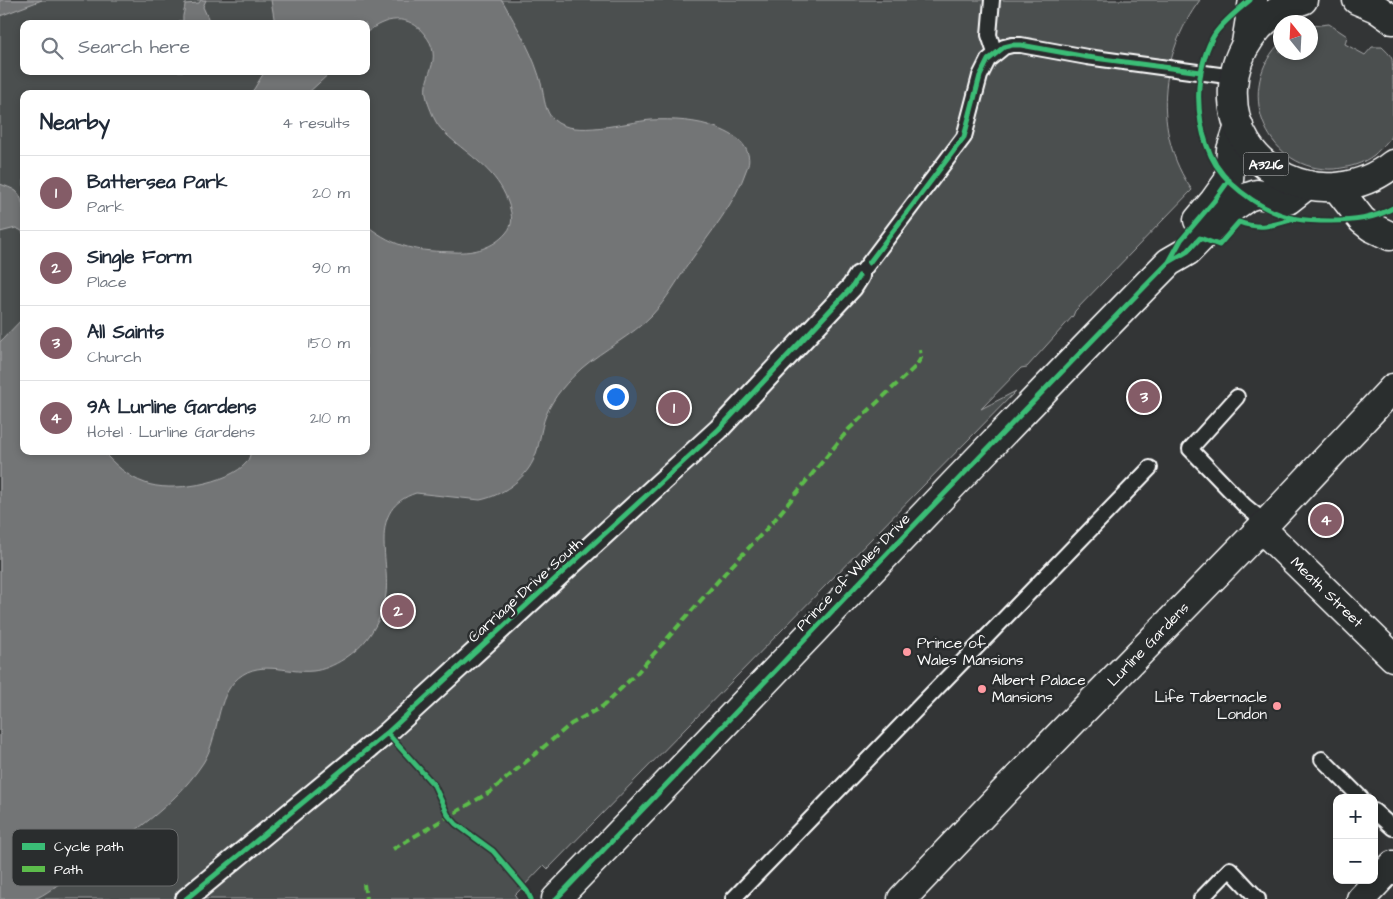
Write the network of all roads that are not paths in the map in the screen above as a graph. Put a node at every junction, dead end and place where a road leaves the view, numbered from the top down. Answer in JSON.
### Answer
{"nodes":[{"id":1,"x":992,"y":0,"type":"edge"},
{"id":2,"x":1253,"y":0,"type":"edge"},
{"id":3,"x":1303,"y":0,"type":"edge"},
{"id":4,"x":1357,"y":0,"type":"edge"},
{"id":5,"x":1391,"y":11,"type":"edge"},
{"id":6,"x":1246,"y":43,"type":"junction"},
{"id":7,"x":995,"y":54,"type":"junction"},
{"id":8,"x":1234,"y":77,"type":"junction"},
{"id":9,"x":1239,"y":126,"type":"junction"},
{"id":10,"x":1393,"y":164,"type":"edge"},
{"id":11,"x":1307,"y":186,"type":"junction"},
{"id":12,"x":1338,"y":188,"type":"junction"},
{"id":13,"x":1392,"y":234,"type":"edge"},
{"id":14,"x":1169,"y":262,"type":"junction"},
{"id":15,"x":859,"y":276,"type":"joint"},
{"id":16,"x":1393,"y":388,"type":"edge"},
{"id":17,"x":1237,"y":397,"type":"dead end"},
{"id":18,"x":1150,"y":468,"type":"dead end"},
{"id":19,"x":1264,"y":525,"type":"junction"},
{"id":20,"x":1393,"y":656,"type":"edge"},
{"id":21,"x":1322,"y":759,"type":"dead end"},
{"id":22,"x":1357,"y":794,"type":"edge"},
{"id":23,"x":1378,"y":815,"type":"edge"},
{"id":24,"x":1393,"y":828,"type":"edge"},
{"id":25,"x":1393,"y":864,"type":"edge"},
{"id":26,"x":186,"y":899,"type":"edge"},
{"id":27,"x":556,"y":899,"type":"edge"},
{"id":28,"x":733,"y":899,"type":"edge"},
{"id":29,"x":902,"y":899,"type":"edge"},
{"id":30,"x":1201,"y":899,"type":"edge"},
{"id":31,"x":1258,"y":899,"type":"edge"},
{"id":32,"x":1361,"y":899,"type":"edge"}],
"edges":[{"from":1,"to":7,"type":"lane"},
{"from":2,"to":6,"type":"main road","number":"A3216"},
{"from":3,"to":6,"type":"main road","number":"A3216"},
{"from":4,"to":5,"type":"main road"},
{"from":6,"to":8,"type":"main road","number":"A3216"},
{"from":7,"to":8,"type":"lane"},
{"from":7,"to":15,"type":"lane","name":"Carriage Drive South"},
{"from":8,"to":9,"type":"main road","number":"A3216"},
{"from":9,"to":11,"type":"main road","number":"A3216"},
{"from":9,"to":14,"type":"main road","name":"Prince of Wales Drive"},
{"from":10,"to":12,"type":"main road","number":"A3216"},
{"from":11,"to":12,"type":"main road","number":"A3216"},
{"from":11,"to":14,"type":"main road","name":"Prince of Wales Drive"},
{"from":12,"to":13,"type":"main road"},
{"from":14,"to":27,"type":"main road","name":"Prince of Wales Drive"},
{"from":15,"to":26,"type":"street","name":"Carriage Drive South"},
{"from":16,"to":19,"type":"main road","name":"Lurline Gardens"},
{"from":17,"to":19,"type":"lane"},
{"from":18,"to":28,"type":"lane"},
{"from":19,"to":20,"type":"main road","name":"Meath Street"},
{"from":19,"to":29,"type":"main road","name":"Lurline Gardens"},
{"from":21,"to":22,"type":"lane"},
{"from":23,"to":24,"type":"lane"},
{"from":25,"to":32,"type":"main road"},
{"from":30,"to":31,"type":"lane"}]}
